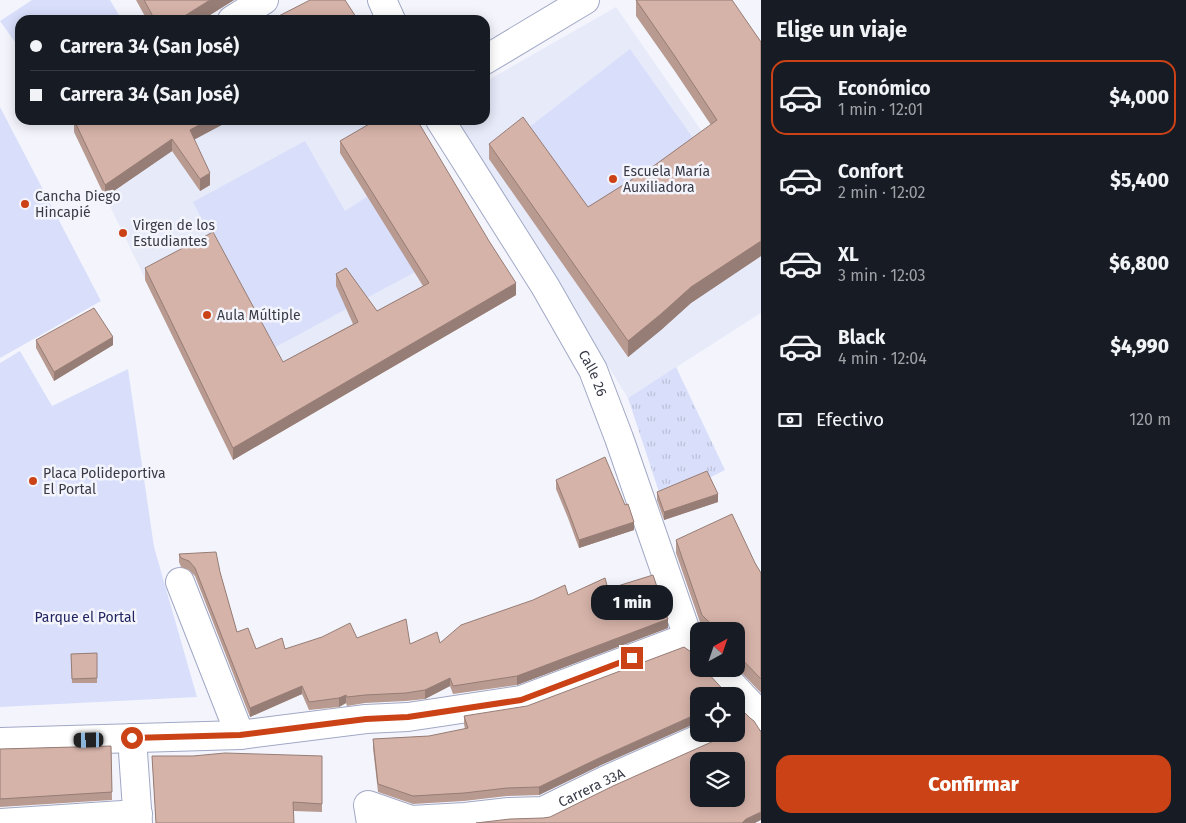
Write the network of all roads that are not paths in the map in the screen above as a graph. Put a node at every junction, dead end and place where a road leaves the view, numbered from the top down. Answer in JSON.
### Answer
{"nodes":[{"id":1,"x":264,"y":0,"type":"edge"},
{"id":2,"x":585,"y":0,"type":"edge"},
{"id":3,"x":240,"y":15,"type":"edge"},
{"id":4,"x":490,"y":57,"type":"edge"},
{"id":5,"x":443,"y":125,"type":"edge"},
{"id":6,"x":180,"y":582,"type":"dead end"},
{"id":7,"x":690,"y":635,"type":"edge"},
{"id":8,"x":690,"y":644,"type":"edge"},
{"id":9,"x":724,"y":678,"type":"edge"},
{"id":10,"x":752,"y":717,"type":"edge"},
{"id":11,"x":240,"y":735,"type":"junction"},
{"id":12,"x":132,"y":738,"type":"junction"},
{"id":13,"x":0,"y":742,"type":"edge"},
{"id":14,"x":692,"y":742,"type":"edge"},
{"id":15,"x":138,"y":819,"type":"edge"},
{"id":16,"x":0,"y":823,"type":"edge"},
{"id":17,"x":370,"y":823,"type":"edge"}],
"edges":[{"from":1,"to":3,"type":"street"},
{"from":2,"to":4,"type":"street"},
{"from":5,"to":7,"type":"street","name":"Calle 26"},
{"from":6,"to":11,"type":"street"},
{"from":8,"to":11,"type":"street"},
{"from":9,"to":10,"type":"street"},
{"from":11,"to":12,"type":"street"},
{"from":12,"to":13,"type":"street"},
{"from":12,"to":15,"type":"street"},
{"from":14,"to":17,"type":"street","name":"Carrera 33A"},
{"from":15,"to":16,"type":"street"}]}
